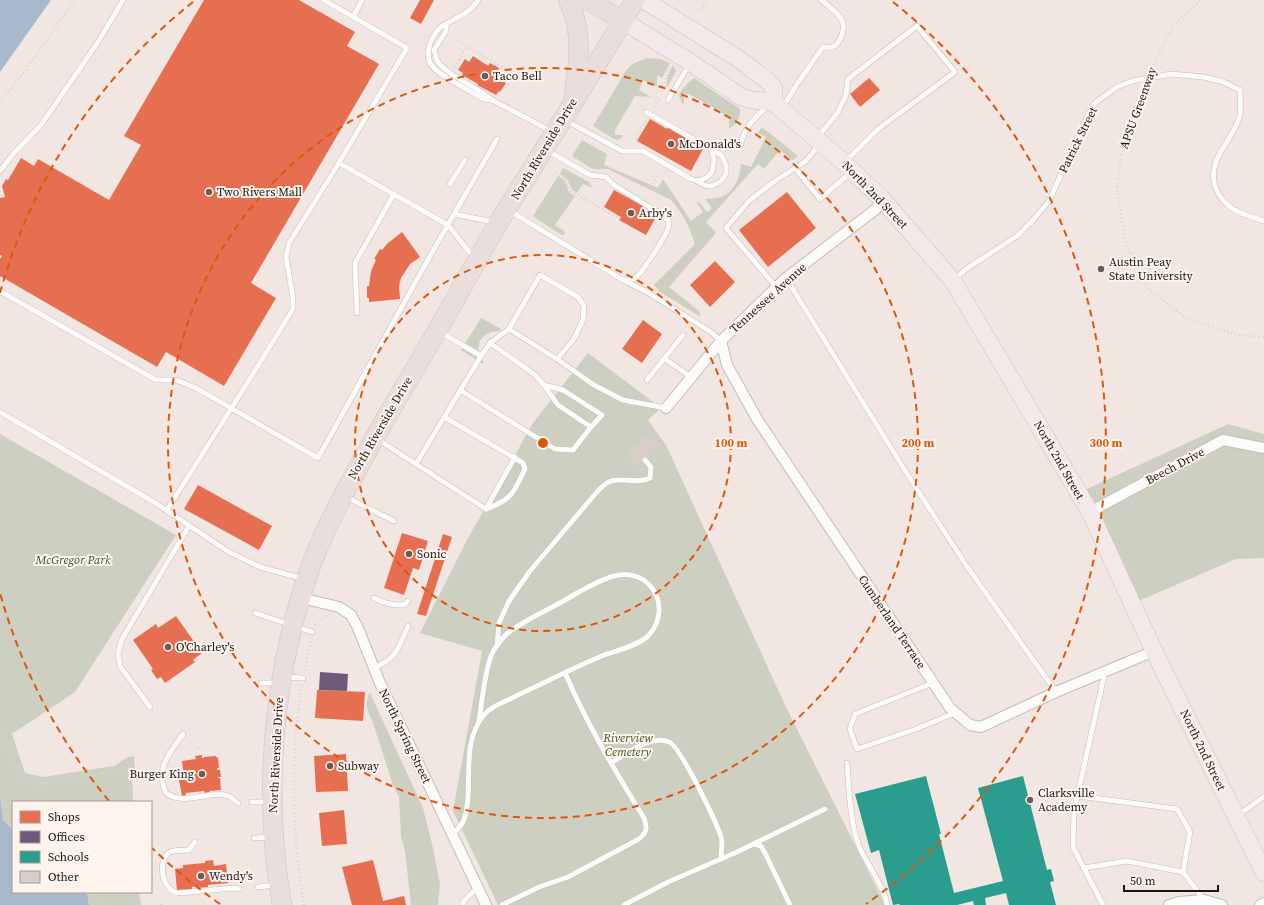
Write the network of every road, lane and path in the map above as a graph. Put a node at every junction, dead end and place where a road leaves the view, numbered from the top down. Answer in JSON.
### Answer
{"nodes":[{"id":1,"x":75,"y":0,"type":"edge"},
{"id":2,"x":123,"y":0,"type":"edge"},
{"id":3,"x":324,"y":0,"type":"edge"},
{"id":4,"x":362,"y":0,"type":"edge"},
{"id":5,"x":478,"y":0,"type":"edge"},
{"id":6,"x":568,"y":0,"type":"edge"},
{"id":7,"x":588,"y":0,"type":"edge"},
{"id":8,"x":635,"y":0,"type":"edge"},
{"id":9,"x":644,"y":0,"type":"edge"},
{"id":10,"x":707,"y":0,"type":"edge"},
{"id":11,"x":821,"y":0,"type":"edge"},
{"id":12,"x":1201,"y":0,"type":"edge"},
{"id":13,"x":701,"y":10,"type":"dead end"},
{"id":14,"x":353,"y":17,"type":"junction"},
{"id":15,"x":623,"y":21,"type":"junction"},
{"id":16,"x":446,"y":24,"type":"junction"},
{"id":17,"x":456,"y":40,"type":"dead end"},
{"id":18,"x":467,"y":46,"type":"junction"},
{"id":19,"x":690,"y":62,"type":"junction"},
{"id":20,"x":452,"y":73,"type":"junction"},
{"id":21,"x":514,"y":74,"type":"junction"},
{"id":22,"x":1150,"y":78,"type":"junction"},
{"id":23,"x":525,"y":80,"type":"dead end"},
{"id":24,"x":503,"y":88,"type":"dead end"},
{"id":25,"x":492,"y":100,"type":"junction"},
{"id":26,"x":668,"y":100,"type":"dead end"},
{"id":27,"x":0,"y":101,"type":"edge"},
{"id":28,"x":778,"y":106,"type":"junction"},
{"id":29,"x":646,"y":112,"type":"dead end"},
{"id":30,"x":558,"y":126,"type":"junction"},
{"id":31,"x":497,"y":139,"type":"dead end"},
{"id":32,"x":819,"y":141,"type":"junction"},
{"id":33,"x":741,"y":143,"type":"dead end"},
{"id":34,"x":712,"y":150,"type":"junction"},
{"id":35,"x":465,"y":160,"type":"dead end"},
{"id":36,"x":340,"y":162,"type":"junction"},
{"id":37,"x":848,"y":167,"type":"junction"},
{"id":38,"x":796,"y":168,"type":"junction"},
{"id":39,"x":0,"y":171,"type":"edge"},
{"id":40,"x":556,"y":173,"type":"dead end"},
{"id":41,"x":697,"y":181,"type":"junction"},
{"id":42,"x":450,"y":184,"type":"dead end"},
{"id":43,"x":394,"y":194,"type":"junction"},
{"id":44,"x":882,"y":199,"type":"junction"},
{"id":45,"x":454,"y":214,"type":"junction"},
{"id":46,"x":503,"y":216,"type":"junction"},
{"id":47,"x":620,"y":219,"type":"dead end"},
{"id":48,"x":1264,"y":221,"type":"edge"},
{"id":49,"x":448,"y":225,"type":"junction"},
{"id":50,"x":477,"y":262,"type":"junction"},
{"id":51,"x":786,"y":278,"type":"junction"},
{"id":52,"x":623,"y":280,"type":"junction"},
{"id":53,"x":953,"y":281,"type":"junction"},
{"id":54,"x":776,"y":288,"type":"junction"},
{"id":55,"x":0,"y":291,"type":"edge"},
{"id":56,"x":357,"y":313,"type":"dead end"},
{"id":57,"x":509,"y":329,"type":"junction"},
{"id":58,"x":438,"y":330,"type":"junction"},
{"id":59,"x":683,"y":335,"type":"dead end"},
{"id":60,"x":1264,"y":337,"type":"edge"},
{"id":61,"x":721,"y":341,"type":"junction"},
{"id":62,"x":490,"y":343,"type":"junction"},
{"id":63,"x":481,"y":356,"type":"junction"},
{"id":64,"x":558,"y":359,"type":"junction"},
{"id":65,"x":665,"y":359,"type":"junction"},
{"id":66,"x":691,"y":377,"type":"junction"},
{"id":67,"x":647,"y":380,"type":"dead end"},
{"id":68,"x":544,"y":385,"type":"junction"},
{"id":69,"x":460,"y":390,"type":"junction"},
{"id":70,"x":231,"y":408,"type":"junction"},
{"id":71,"x":666,"y":408,"type":"joint"},
{"id":72,"x":0,"y":412,"type":"edge"},
{"id":73,"x":444,"y":417,"type":"junction"},
{"id":74,"x":591,"y":427,"type":"junction"},
{"id":75,"x":375,"y":438,"type":"junction"},
{"id":76,"x":1264,"y":448,"type":"edge"},
{"id":77,"x":515,"y":457,"type":"junction"},
{"id":78,"x":645,"y":460,"type":"dead end"},
{"id":79,"x":416,"y":464,"type":"junction"},
{"id":80,"x":343,"y":495,"type":"junction"},
{"id":81,"x":486,"y":509,"type":"junction"},
{"id":82,"x":167,"y":510,"type":"junction"},
{"id":83,"x":1090,"y":512,"type":"junction"},
{"id":84,"x":394,"y":521,"type":"dead end"},
{"id":85,"x":190,"y":526,"type":"junction"},
{"id":86,"x":307,"y":580,"type":"junction"},
{"id":87,"x":301,"y":598,"type":"junction"},
{"id":88,"x":374,"y":598,"type":"dead end"},
{"id":89,"x":408,"y":601,"type":"dead end"},
{"id":90,"x":255,"y":612,"type":"dead end"},
{"id":91,"x":334,"y":616,"type":"dead end"},
{"id":92,"x":294,"y":626,"type":"junction"},
{"id":93,"x":408,"y":626,"type":"dead end"},
{"id":94,"x":312,"y":632,"type":"junction"},
{"id":95,"x":496,"y":646,"type":"junction"},
{"id":96,"x":1154,"y":651,"type":"junction"},
{"id":97,"x":374,"y":668,"type":"junction"},
{"id":98,"x":1105,"y":671,"type":"junction"},
{"id":99,"x":565,"y":673,"type":"junction"},
{"id":100,"x":303,"y":678,"type":"junction"},
{"id":101,"x":282,"y":680,"type":"junction"},
{"id":102,"x":260,"y":683,"type":"dead end"},
{"id":103,"x":933,"y":683,"type":"junction"},
{"id":104,"x":1056,"y":692,"type":"junction"},
{"id":105,"x":150,"y":707,"type":"dead end"},
{"id":106,"x":955,"y":713,"type":"junction"},
{"id":107,"x":479,"y":720,"type":"junction"},
{"id":108,"x":0,"y":734,"type":"edge"},
{"id":109,"x":183,"y":734,"type":"dead end"},
{"id":110,"x":198,"y":748,"type":"dead end"},
{"id":111,"x":198,"y":752,"type":"dead end"},
{"id":112,"x":611,"y":763,"type":"junction"},
{"id":113,"x":847,"y":763,"type":"dead end"},
{"id":114,"x":1078,"y":796,"type":"junction"},
{"id":115,"x":1264,"y":796,"type":"edge"},
{"id":116,"x":131,"y":801,"type":"edge"},
{"id":117,"x":252,"y":802,"type":"dead end"},
{"id":118,"x":273,"y":802,"type":"junction"},
{"id":119,"x":238,"y":803,"type":"dead end"},
{"id":120,"x":825,"y":809,"type":"dead end"},
{"id":121,"x":1236,"y":817,"type":"junction"},
{"id":122,"x":453,"y":835,"type":"junction"},
{"id":123,"x":274,"y":837,"type":"junction"},
{"id":124,"x":254,"y":838,"type":"dead end"},
{"id":125,"x":195,"y":842,"type":"dead end"},
{"id":126,"x":754,"y":844,"type":"junction"},
{"id":127,"x":721,"y":859,"type":"junction"},
{"id":128,"x":1084,"y":868,"type":"junction"},
{"id":129,"x":1183,"y":872,"type":"junction"},
{"id":130,"x":1264,"y":873,"type":"edge"},
{"id":131,"x":278,"y":884,"type":"junction"},
{"id":132,"x":258,"y":887,"type":"dead end"},
{"id":133,"x":478,"y":887,"type":"junction"},
{"id":134,"x":239,"y":889,"type":"dead end"},
{"id":135,"x":136,"y":893,"type":"edge"},
{"id":136,"x":165,"y":899,"type":"dead end"},
{"id":137,"x":1204,"y":900,"type":"junction"},
{"id":138,"x":1264,"y":903,"type":"edge"},
{"id":139,"x":138,"y":905,"type":"edge"},
{"id":140,"x":161,"y":905,"type":"edge"},
{"id":141,"x":282,"y":905,"type":"edge"},
{"id":142,"x":304,"y":905,"type":"edge"},
{"id":143,"x":462,"y":905,"type":"edge"},
{"id":144,"x":486,"y":905,"type":"edge"},
{"id":145,"x":502,"y":905,"type":"edge"},
{"id":146,"x":624,"y":905,"type":"edge"},
{"id":147,"x":790,"y":905,"type":"edge"},
{"id":148,"x":887,"y":905,"type":"edge"},
{"id":149,"x":1103,"y":905,"type":"edge"},
{"id":150,"x":1169,"y":905,"type":"edge"},
{"id":151,"x":1222,"y":905,"type":"edge"},
{"id":152,"x":1260,"y":905,"type":"edge"}],
"edges":[{"from":1,"to":27,"type":"path"},
{"from":2,"to":39,"type":"lane"},
{"from":3,"to":14,"type":"lane"},
{"from":4,"to":14,"type":"lane"},
{"from":5,"to":16,"type":"lane"},
{"from":6,"to":30,"type":"highway"},
{"from":7,"to":15,"type":"highway"},
{"from":8,"to":15,"type":"highway","name":"North Riverside Drive"},
{"from":9,"to":28,"type":"main road"},
{"from":10,"to":13,"type":"path"},
{"from":11,"to":28,"type":"lane"},
{"from":12,"to":22,"type":"path","name":"APSU Greenway"},
{"from":14,"to":36,"type":"lane"},
{"from":15,"to":19,"type":"main road"},
{"from":15,"to":30,"type":"highway","name":"North Riverside Drive"},
{"from":16,"to":20,"type":"lane"},
{"from":16,"to":25,"type":"lane"},
{"from":17,"to":18,"type":"path"},
{"from":18,"to":20,"type":"path"},
{"from":18,"to":21,"type":"path"},
{"from":19,"to":26,"type":"lane"},
{"from":19,"to":28,"type":"main road"},
{"from":20,"to":25,"type":"lane"},
{"from":21,"to":23,"type":"path"},
{"from":21,"to":24,"type":"path"},
{"from":22,"to":48,"type":"lane","name":"Patrick Street"},
{"from":22,"to":53,"type":"lane","name":"Patrick Street"},
{"from":22,"to":60,"type":"path","name":"APSU Greenway"},
{"from":25,"to":30,"type":"lane"},
{"from":28,"to":32,"type":"main road","name":"North 2nd Street"},
{"from":28,"to":33,"type":"lane"},
{"from":29,"to":34,"type":"lane"},
{"from":30,"to":41,"type":"lane"},
{"from":30,"to":46,"type":"highway","name":"North Riverside Drive"},
{"from":30,"to":52,"type":"lane"},
{"from":31,"to":45,"type":"lane"},
{"from":32,"to":37,"type":"main road","name":"North 2nd Street"},
{"from":32,"to":37,"type":"lane"},
{"from":32,"to":38,"type":"lane"},
{"from":34,"to":41,"type":"lane"},
{"from":34,"to":41,"type":"lane"},
{"from":35,"to":42,"type":"lane"},
{"from":36,"to":43,"type":"lane"},
{"from":36,"to":70,"type":"lane"},
{"from":37,"to":38,"type":"lane"},
{"from":37,"to":44,"type":"main road","name":"North 2nd Street"},
{"from":38,"to":54,"type":"lane"},
{"from":40,"to":47,"type":"path"},
{"from":43,"to":49,"type":"lane"},
{"from":43,"to":56,"type":"lane"},
{"from":44,"to":51,"type":"street","name":"Tennessee Avenue"},
{"from":44,"to":53,"type":"main road","name":"North 2nd Street"},
{"from":45,"to":46,"type":"lane"},
{"from":45,"to":49,"type":"lane"},
{"from":46,"to":50,"type":"highway","name":"North Riverside Drive"},
{"from":46,"to":52,"type":"lane"},
{"from":49,"to":50,"type":"lane"},
{"from":49,"to":70,"type":"lane"},
{"from":50,"to":58,"type":"highway","name":"North Riverside Drive"},
{"from":51,"to":54,"type":"street","name":"Tennessee Avenue"},
{"from":51,"to":104,"type":"lane"},
{"from":52,"to":61,"type":"lane"},
{"from":53,"to":83,"type":"main road","name":"North 2nd Street"},
{"from":54,"to":61,"type":"street","name":"Tennessee Avenue"},
{"from":55,"to":70,"type":"lane"},
{"from":57,"to":62,"type":"lane"},
{"from":57,"to":64,"type":"lane"},
{"from":57,"to":64,"type":"lane"},
{"from":58,"to":63,"type":"lane"},
{"from":58,"to":75,"type":"highway","name":"North Riverside Drive"},
{"from":59,"to":65,"type":"lane"},
{"from":61,"to":66,"type":"street","name":"Tennessee Avenue"},
{"from":61,"to":103,"type":"street","name":"Cumberland Terrace"},
{"from":62,"to":63,"type":"lane"},
{"from":62,"to":68,"type":"lane"},
{"from":63,"to":69,"type":"lane"},
{"from":64,"to":71,"type":"lane"},
{"from":65,"to":66,"type":"lane"},
{"from":65,"to":67,"type":"lane"},
{"from":66,"to":71,"type":"street","name":"Tennessee Avenue"},
{"from":68,"to":74,"type":"lane"},
{"from":68,"to":74,"type":"lane"},
{"from":69,"to":73,"type":"lane"},
{"from":69,"to":74,"type":"lane"},
{"from":70,"to":82,"type":"lane"},
{"from":72,"to":82,"type":"lane"},
{"from":73,"to":77,"type":"lane"},
{"from":73,"to":79,"type":"lane"},
{"from":75,"to":79,"type":"lane"},
{"from":75,"to":80,"type":"highway","name":"North Riverside Drive"},
{"from":76,"to":83,"type":"street","name":"Beech Drive"},
{"from":77,"to":81,"type":"lane"},
{"from":77,"to":81,"type":"lane"},
{"from":78,"to":95,"type":"lane"},
{"from":79,"to":81,"type":"lane"},
{"from":80,"to":84,"type":"lane"},
{"from":80,"to":86,"type":"highway","name":"North Riverside Drive"},
{"from":82,"to":85,"type":"lane"},
{"from":83,"to":96,"type":"main road","name":"North 2nd Street"},
{"from":85,"to":86,"type":"lane"},
{"from":85,"to":105,"type":"lane"},
{"from":86,"to":87,"type":"highway","name":"North Riverside Drive"},
{"from":87,"to":92,"type":"highway","name":"North Riverside Drive"},
{"from":87,"to":97,"type":"street","name":"North Spring Street"},
{"from":88,"to":89,"type":"lane"},
{"from":90,"to":92,"type":"lane"},
{"from":91,"to":94,"type":"path"},
{"from":92,"to":94,"type":"lane"},
{"from":92,"to":101,"type":"highway","name":"North Riverside Drive"},
{"from":93,"to":97,"type":"lane"},
{"from":94,"to":100,"type":"path"},
{"from":95,"to":99,"type":"lane"},
{"from":95,"to":107,"type":"lane"},
{"from":96,"to":98,"type":"street","name":"Cumberland Terrace"},
{"from":96,"to":121,"type":"main road","name":"North 2nd Street"},
{"from":97,"to":122,"type":"street","name":"North Spring Street"},
{"from":98,"to":104,"type":"street","name":"Cumberland Terrace"},
{"from":98,"to":114,"type":"lane"},
{"from":99,"to":107,"type":"lane"},
{"from":99,"to":112,"type":"lane"},
{"from":100,"to":101,"type":"lane"},
{"from":100,"to":142,"type":"path"},
{"from":101,"to":102,"type":"lane"},
{"from":101,"to":118,"type":"highway","name":"North Riverside Drive"},
{"from":103,"to":106,"type":"street","name":"Cumberland Terrace"},
{"from":103,"to":106,"type":"lane"},
{"from":104,"to":106,"type":"street","name":"Cumberland Terrace"},
{"from":107,"to":122,"type":"lane"},
{"from":108,"to":116,"type":"path"},
{"from":109,"to":119,"type":"lane"},
{"from":110,"to":111,"type":"path"},
{"from":112,"to":127,"type":"lane"},
{"from":112,"to":145,"type":"lane"},
{"from":113,"to":148,"type":"lane"},
{"from":114,"to":128,"type":"lane"},
{"from":114,"to":129,"type":"lane"},
{"from":115,"to":121,"type":"lane"},
{"from":117,"to":118,"type":"lane"},
{"from":118,"to":123,"type":"highway","name":"North Riverside Drive"},
{"from":120,"to":126,"type":"lane"},
{"from":121,"to":130,"type":"main road","name":"North 2nd Street"},
{"from":122,"to":133,"type":"street","name":"North Spring Street"},
{"from":123,"to":124,"type":"lane"},
{"from":123,"to":131,"type":"highway","name":"North Riverside Drive"},
{"from":125,"to":134,"type":"lane"},
{"from":126,"to":127,"type":"lane"},
{"from":126,"to":147,"type":"lane"},
{"from":127,"to":146,"type":"lane"},
{"from":128,"to":129,"type":"lane"},
{"from":128,"to":149,"type":"lane"},
{"from":129,"to":137,"type":"lane"},
{"from":131,"to":132,"type":"lane"},
{"from":131,"to":141,"type":"highway","name":"North Riverside Drive"},
{"from":133,"to":143,"type":"lane"},
{"from":133,"to":144,"type":"street","name":"North Spring Street"},
{"from":135,"to":139,"type":"path"},
{"from":136,"to":140,"type":"path"},
{"from":137,"to":150,"type":"street"},
{"from":137,"to":151,"type":"street"},
{"from":138,"to":152,"type":"street"}]}
